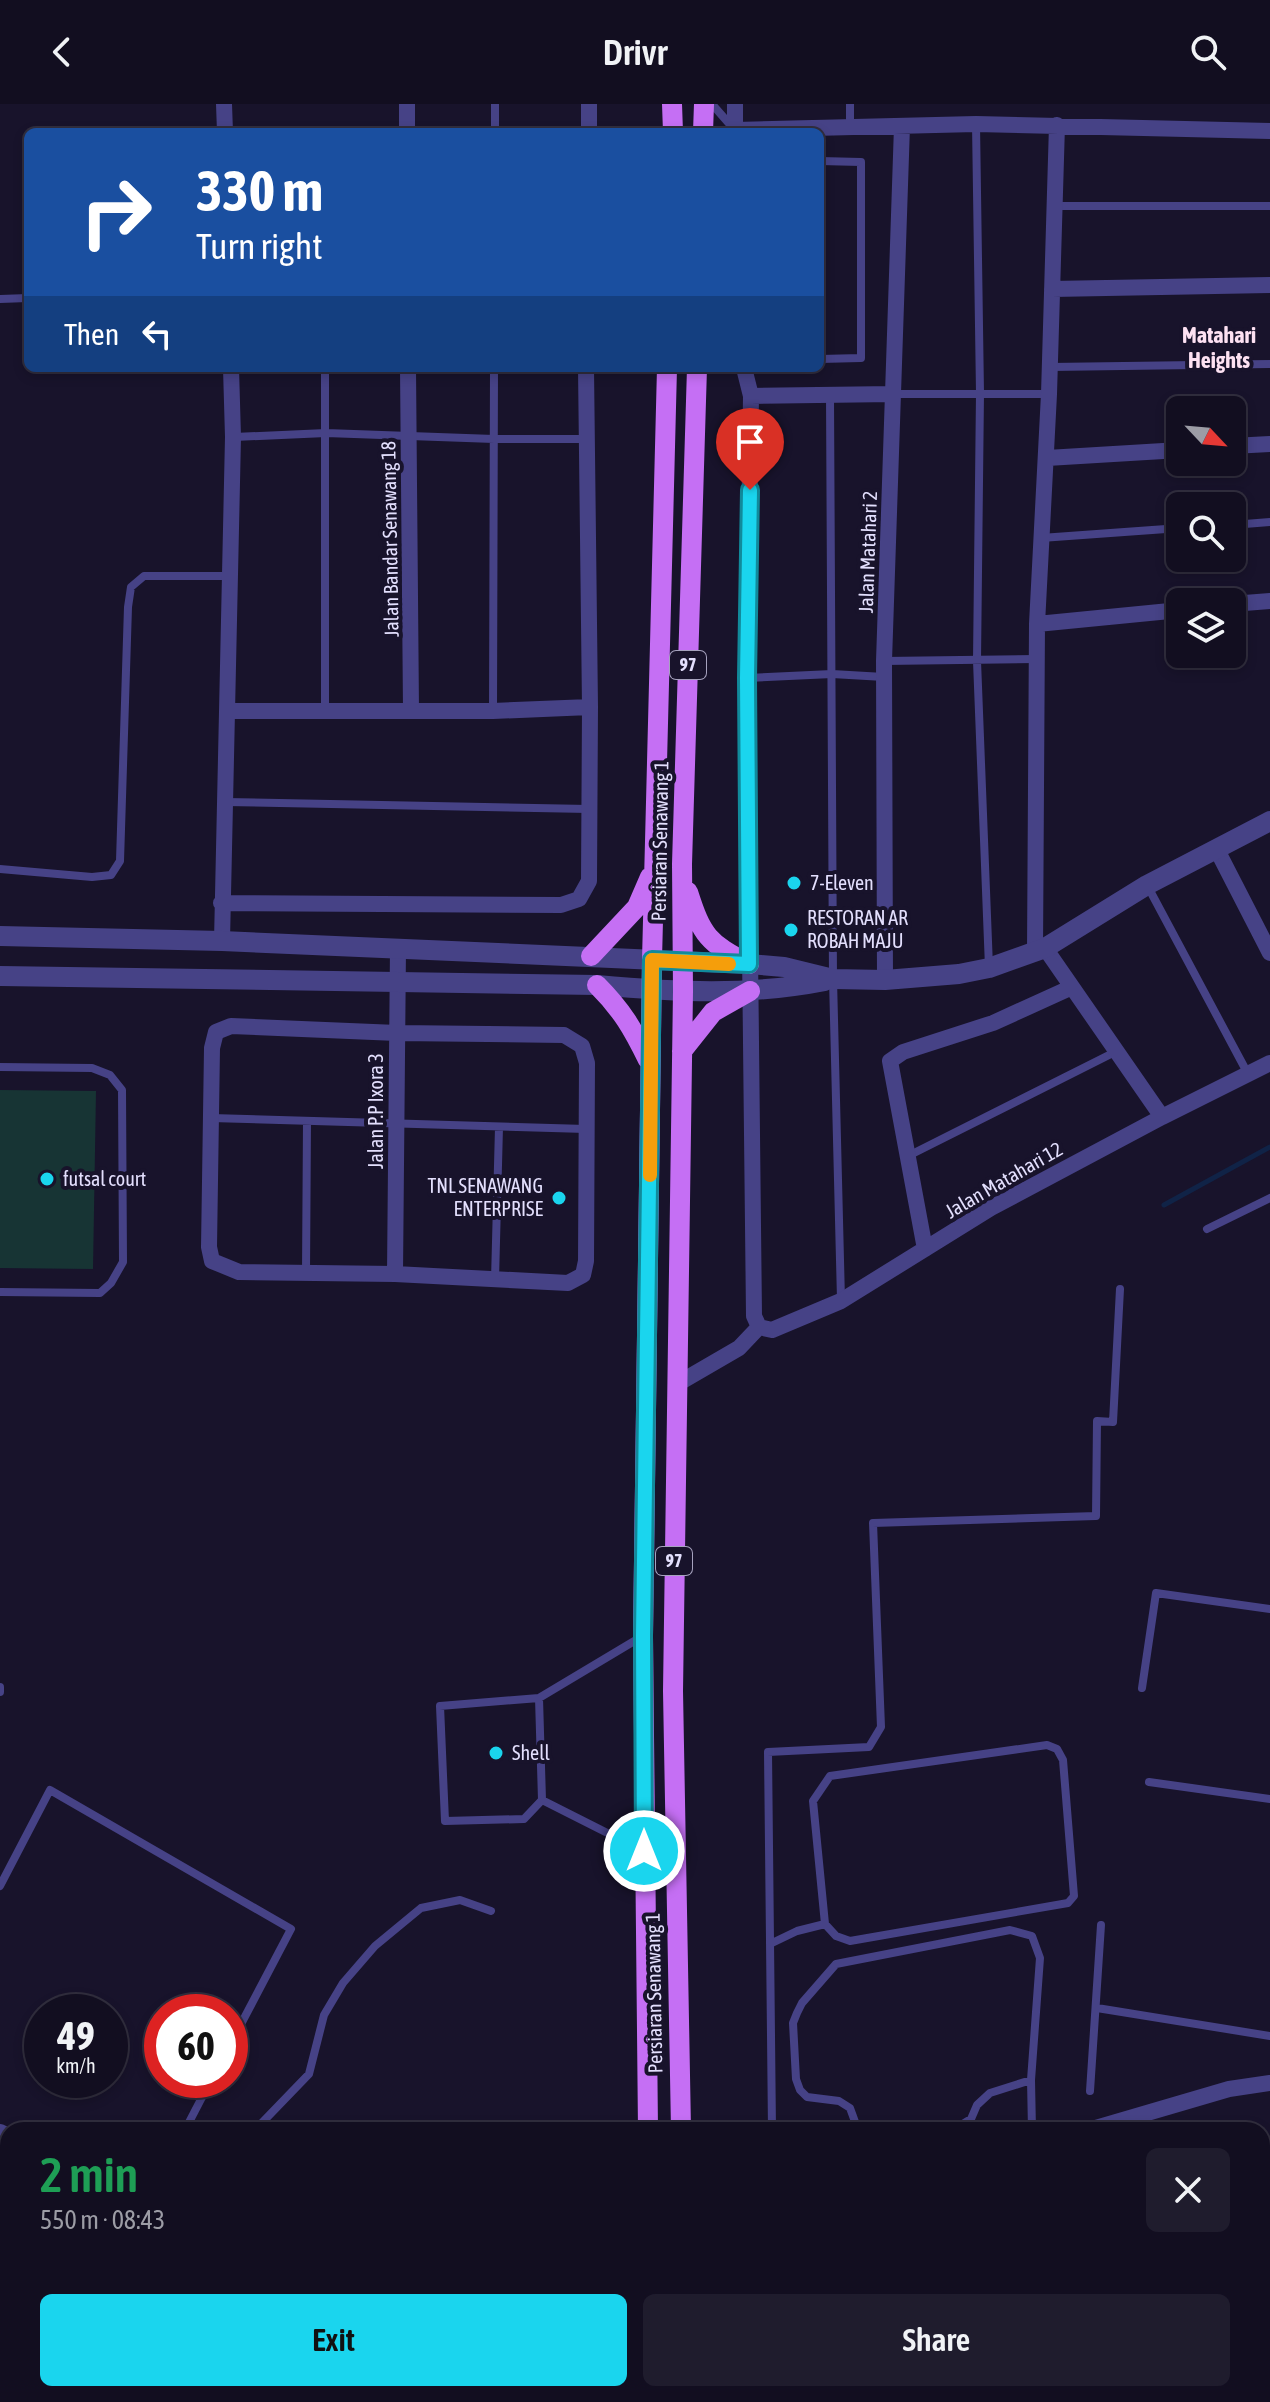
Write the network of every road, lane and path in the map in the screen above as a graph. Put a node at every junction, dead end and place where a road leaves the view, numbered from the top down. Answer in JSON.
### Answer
{"nodes":[{"id":1,"x":224,"y":104,"type":"edge"},
{"id":2,"x":407,"y":104,"type":"edge"},
{"id":3,"x":495,"y":104,"type":"edge"},
{"id":4,"x":589,"y":104,"type":"edge"},
{"id":5,"x":672,"y":104,"type":"edge"},
{"id":6,"x":704,"y":104,"type":"edge"},
{"id":7,"x":712,"y":104,"type":"edge"},
{"id":8,"x":735,"y":104,"type":"edge"},
{"id":9,"x":850,"y":104,"type":"edge"},
{"id":10,"x":976,"y":124,"type":"junction"},
{"id":11,"x":1057,"y":125,"type":"junction"},
{"id":12,"x":902,"y":126,"type":"junction"},
{"id":13,"x":850,"y":127,"type":"junction"},
{"id":14,"x":225,"y":128,"type":"edge"},
{"id":15,"x":407,"y":128,"type":"edge"},
{"id":16,"x":495,"y":128,"type":"edge"},
{"id":17,"x":589,"y":128,"type":"edge"},
{"id":18,"x":673,"y":128,"type":"edge"},
{"id":19,"x":703,"y":128,"type":"edge"},
{"id":20,"x":733,"y":128,"type":"edge"},
{"id":21,"x":736,"y":128,"type":"edge"},
{"id":22,"x":822,"y":128,"type":"edge"},
{"id":23,"x":1270,"y":131,"type":"edge"},
{"id":24,"x":824,"y":161,"type":"edge"},
{"id":25,"x":1055,"y":206,"type":"junction"},
{"id":26,"x":1270,"y":206,"type":"edge"},
{"id":27,"x":1270,"y":285,"type":"edge"},
{"id":28,"x":1052,"y":289,"type":"junction"},
{"id":29,"x":24,"y":298,"type":"edge"},
{"id":30,"x":0,"y":299,"type":"edge"},
{"id":31,"x":824,"y":359,"type":"edge"},
{"id":32,"x":1270,"y":364,"type":"edge"},
{"id":33,"x":1050,"y":367,"type":"junction"},
{"id":34,"x":231,"y":372,"type":"edge"},
{"id":35,"x":325,"y":372,"type":"edge"},
{"id":36,"x":408,"y":372,"type":"edge"},
{"id":37,"x":494,"y":372,"type":"edge"},
{"id":38,"x":586,"y":372,"type":"edge"},
{"id":39,"x":667,"y":372,"type":"edge"},
{"id":40,"x":697,"y":372,"type":"edge"},
{"id":41,"x":745,"y":372,"type":"edge"},
{"id":42,"x":980,"y":393,"type":"junction"},
{"id":43,"x":893,"y":394,"type":"junction"},
{"id":44,"x":1049,"y":394,"type":"junction"},
{"id":45,"x":751,"y":396,"type":"junction"},
{"id":46,"x":830,"y":397,"type":"junction"},
{"id":47,"x":326,"y":433,"type":"junction"},
{"id":48,"x":409,"y":436,"type":"junction"},
{"id":49,"x":233,"y":437,"type":"junction"},
{"id":50,"x":494,"y":439,"type":"junction"},
{"id":51,"x":585,"y":439,"type":"junction"},
{"id":52,"x":1270,"y":444,"type":"edge"},
{"id":53,"x":1246,"y":445,"type":"edge"},
{"id":54,"x":1166,"y":451,"type":"edge"},
{"id":55,"x":1047,"y":458,"type":"junction"},
{"id":56,"x":1270,"y":522,"type":"edge"},
{"id":57,"x":1246,"y":524,"type":"edge"},
{"id":58,"x":1166,"y":529,"type":"edge"},
{"id":59,"x":1041,"y":538,"type":"junction"},
{"id":60,"x":229,"y":576,"type":"junction"},
{"id":61,"x":1270,"y":601,"type":"edge"},
{"id":62,"x":1246,"y":603,"type":"edge"},
{"id":63,"x":1166,"y":611,"type":"edge"},
{"id":64,"x":1037,"y":624,"type":"junction"},
{"id":65,"x":1036,"y":659,"type":"junction"},
{"id":66,"x":977,"y":661,"type":"junction"},
{"id":67,"x":884,"y":669,"type":"junction"},
{"id":68,"x":832,"y":674,"type":"junction"},
{"id":69,"x":747,"y":678,"type":"junction"},
{"id":70,"x":590,"y":707,"type":"junction"},
{"id":71,"x":411,"y":710,"type":"junction"},
{"id":72,"x":228,"y":711,"type":"junction"},
{"id":73,"x":493,"y":711,"type":"junction"},
{"id":74,"x":325,"y":712,"type":"junction"},
{"id":75,"x":225,"y":802,"type":"junction"},
{"id":76,"x":589,"y":809,"type":"junction"},
{"id":77,"x":1270,"y":821,"type":"edge"},
{"id":78,"x":1216,"y":848,"type":"junction"},
{"id":79,"x":654,"y":867,"type":"junction"},
{"id":80,"x":0,"y":869,"type":"edge"},
{"id":81,"x":684,"y":876,"type":"junction"},
{"id":82,"x":1147,"y":885,"type":"junction"},
{"id":83,"x":221,"y":903,"type":"junction"},
{"id":84,"x":0,"y":936,"type":"edge"},
{"id":85,"x":222,"y":941,"type":"junction"},
{"id":86,"x":398,"y":948,"type":"junction"},
{"id":87,"x":1040,"y":949,"type":"junction"},
{"id":88,"x":1270,"y":953,"type":"edge"},
{"id":89,"x":591,"y":956,"type":"junction"},
{"id":90,"x":652,"y":960,"type":"junction"},
{"id":91,"x":681,"y":962,"type":"junction"},
{"id":92,"x":749,"y":964,"type":"junction"},
{"id":93,"x":989,"y":968,"type":"junction"},
{"id":94,"x":0,"y":976,"type":"edge"},
{"id":95,"x":833,"y":979,"type":"junction"},
{"id":96,"x":885,"y":980,"type":"junction"},
{"id":97,"x":397,"y":981,"type":"junction"},
{"id":98,"x":597,"y":985,"type":"junction"},
{"id":99,"x":1070,"y":988,"type":"junction"},
{"id":100,"x":652,"y":990,"type":"junction"},
{"id":101,"x":683,"y":991,"type":"junction"},
{"id":102,"x":750,"y":991,"type":"junction"},
{"id":103,"x":397,"y":1033,"type":"junction"},
{"id":104,"x":682,"y":1051,"type":"junction"},
{"id":105,"x":1117,"y":1051,"type":"junction"},
{"id":106,"x":1270,"y":1063,"type":"edge"},
{"id":107,"x":0,"y":1067,"type":"edge"},
{"id":108,"x":651,"y":1068,"type":"junction"},
{"id":109,"x":1248,"y":1074,"type":"junction"},
{"id":110,"x":1162,"y":1117,"type":"junction"},
{"id":111,"x":210,"y":1118,"type":"junction"},
{"id":112,"x":307,"y":1121,"type":"junction"},
{"id":113,"x":396,"y":1124,"type":"junction"},
{"id":114,"x":499,"y":1127,"type":"junction"},
{"id":115,"x":586,"y":1129,"type":"junction"},
{"id":116,"x":907,"y":1157,"type":"junction"},
{"id":117,"x":1270,"y":1198,"type":"edge"},
{"id":118,"x":1207,"y":1229,"type":"dead end"},
{"id":119,"x":925,"y":1249,"type":"junction"},
{"id":120,"x":306,"y":1273,"type":"junction"},
{"id":121,"x":395,"y":1274,"type":"junction"},
{"id":122,"x":495,"y":1280,"type":"junction"},
{"id":123,"x":1120,"y":1289,"type":"dead end"},
{"id":124,"x":0,"y":1292,"type":"edge"},
{"id":125,"x":841,"y":1301,"type":"junction"},
{"id":126,"x":759,"y":1327,"type":"junction"},
{"id":127,"x":677,"y":1384,"type":"junction"},
{"id":128,"x":1270,"y":1609,"type":"edge"},
{"id":129,"x":643,"y":1636,"type":"junction"},
{"id":130,"x":1142,"y":1688,"type":"dead end"},
{"id":131,"x":539,"y":1698,"type":"junction"},
{"id":132,"x":1149,"y":1782,"type":"dead end"},
{"id":133,"x":1270,"y":1799,"type":"edge"},
{"id":134,"x":542,"y":1800,"type":"junction"},
{"id":135,"x":644,"y":1851,"type":"junction"},
{"id":136,"x":0,"y":1886,"type":"edge"},
{"id":137,"x":491,"y":1911,"type":"dead end"},
{"id":138,"x":825,"y":1924,"type":"junction"},
{"id":139,"x":1101,"y":1925,"type":"dead end"},
{"id":140,"x":772,"y":1943,"type":"junction"},
{"id":141,"x":1097,"y":2008,"type":"junction"},
{"id":142,"x":248,"y":2011,"type":"edge"},
{"id":143,"x":1270,"y":2036,"type":"edge"},
{"id":144,"x":1031,"y":2080,"type":"junction"},
{"id":145,"x":1270,"y":2083,"type":"edge"},
{"id":146,"x":1090,"y":2091,"type":"dead end"},
{"id":147,"x":202,"y":2098,"type":"edge"},
{"id":148,"x":189,"y":2122,"type":"edge"},
{"id":149,"x":263,"y":2122,"type":"edge"},
{"id":150,"x":648,"y":2122,"type":"edge"},
{"id":151,"x":681,"y":2122,"type":"edge"},
{"id":152,"x":772,"y":2122,"type":"edge"},
{"id":153,"x":855,"y":2122,"type":"edge"},
{"id":154,"x":966,"y":2122,"type":"edge"},
{"id":155,"x":1032,"y":2122,"type":"edge"},
{"id":156,"x":1116,"y":2122,"type":"edge"}],
"edges":[{"from":1,"to":14,"type":"street"},
{"from":2,"to":15,"type":"street"},
{"from":3,"to":16,"type":"lane"},
{"from":4,"to":17,"type":"street"},
{"from":5,"to":18,"type":"main road"},
{"from":6,"to":19,"type":"main road"},
{"from":7,"to":20,"type":"lane"},
{"from":8,"to":21,"type":"street"},
{"from":9,"to":13,"type":"lane"},
{"from":10,"to":11,"type":"street"},
{"from":10,"to":12,"type":"street"},
{"from":10,"to":42,"type":"lane"},
{"from":11,"to":23,"type":"street"},
{"from":11,"to":25,"type":"street"},
{"from":12,"to":13,"type":"street"},
{"from":12,"to":43,"type":"street","name":"Jalan Matahari 2"},
{"from":13,"to":22,"type":"street"},
{"from":24,"to":31,"type":"lane"},
{"from":25,"to":26,"type":"lane"},
{"from":25,"to":28,"type":"street"},
{"from":27,"to":28,"type":"street"},
{"from":28,"to":33,"type":"street"},
{"from":29,"to":30,"type":"lane"},
{"from":32,"to":33,"type":"lane"},
{"from":33,"to":44,"type":"street"},
{"from":34,"to":49,"type":"street"},
{"from":35,"to":47,"type":"lane"},
{"from":36,"to":48,"type":"street","name":"Jalan Bandar Senawang 18"},
{"from":37,"to":50,"type":"lane"},
{"from":38,"to":51,"type":"street"},
{"from":39,"to":79,"type":"main road","name":"Persiaran Senawang 1","number":"97"},
{"from":40,"to":81,"type":"main road","name":"Persiaran Senawang 1","number":"97"},
{"from":41,"to":45,"type":"street"},
{"from":42,"to":43,"type":"lane"},
{"from":42,"to":44,"type":"lane"},
{"from":42,"to":66,"type":"lane"},
{"from":43,"to":46,"type":"street"},
{"from":43,"to":67,"type":"street","name":"Jalan Matahari 2"},
{"from":44,"to":55,"type":"street"},
{"from":45,"to":46,"type":"street"},
{"from":45,"to":69,"type":"street"},
{"from":46,"to":68,"type":"lane"},
{"from":47,"to":48,"type":"lane"},
{"from":47,"to":49,"type":"lane"},
{"from":47,"to":74,"type":"lane"},
{"from":48,"to":50,"type":"lane"},
{"from":48,"to":71,"type":"street","name":"Jalan Bandar Senawang 18"},
{"from":49,"to":60,"type":"street"},
{"from":50,"to":51,"type":"lane"},
{"from":50,"to":73,"type":"lane"},
{"from":51,"to":70,"type":"street"},
{"from":52,"to":53,"type":"street"},
{"from":54,"to":55,"type":"street"},
{"from":55,"to":59,"type":"street"},
{"from":56,"to":57,"type":"lane"},
{"from":58,"to":59,"type":"lane"},
{"from":59,"to":64,"type":"street"},
{"from":60,"to":72,"type":"street"},
{"from":60,"to":80,"type":"lane"},
{"from":61,"to":62,"type":"street"},
{"from":63,"to":64,"type":"street"},
{"from":64,"to":65,"type":"street"},
{"from":65,"to":66,"type":"lane"},
{"from":65,"to":87,"type":"street"},
{"from":66,"to":67,"type":"lane"},
{"from":66,"to":93,"type":"lane"},
{"from":67,"to":68,"type":"lane"},
{"from":67,"to":96,"type":"street","name":"Jalan Matahari 2"},
{"from":68,"to":69,"type":"lane"},
{"from":68,"to":95,"type":"lane"},
{"from":69,"to":92,"type":"street"},
{"from":70,"to":73,"type":"street"},
{"from":70,"to":76,"type":"street"},
{"from":71,"to":73,"type":"street"},
{"from":71,"to":74,"type":"street"},
{"from":72,"to":74,"type":"street"},
{"from":72,"to":75,"type":"street"},
{"from":75,"to":76,"type":"lane"},
{"from":75,"to":83,"type":"street"},
{"from":76,"to":83,"type":"street"},
{"from":77,"to":78,"type":"street"},
{"from":78,"to":82,"type":"street"},
{"from":78,"to":88,"type":"street"},
{"from":79,"to":89,"type":"main road"},
{"from":79,"to":90,"type":"main road","name":"Persiaran Senawang 1","number":"97"},
{"from":81,"to":91,"type":"main road","name":"Persiaran Senawang 1","number":"97"},
{"from":81,"to":92,"type":"main road"},
{"from":82,"to":87,"type":"street"},
{"from":82,"to":109,"type":"lane"},
{"from":83,"to":85,"type":"street"},
{"from":84,"to":85,"type":"street"},
{"from":85,"to":86,"type":"street"},
{"from":86,"to":89,"type":"street"},
{"from":86,"to":97,"type":"street","name":"Jalan P.P Ixora 3"},
{"from":87,"to":93,"type":"street"},
{"from":87,"to":99,"type":"street"},
{"from":89,"to":90,"type":"street"},
{"from":90,"to":91,"type":"street"},
{"from":90,"to":100,"type":"main road","name":"Persiaran Senawang 1","number":"97"},
{"from":91,"to":92,"type":"street"},
{"from":91,"to":101,"type":"main road","name":"Persiaran Senawang 1","number":"97"},
{"from":92,"to":95,"type":"street"},
{"from":92,"to":102,"type":"street"},
{"from":93,"to":96,"type":"street"},
{"from":94,"to":97,"type":"street"},
{"from":95,"to":96,"type":"street"},
{"from":95,"to":102,"type":"street"},
{"from":95,"to":125,"type":"lane"},
{"from":97,"to":98,"type":"street"},
{"from":97,"to":103,"type":"street","name":"Jalan P.P Ixora 3"},
{"from":98,"to":100,"type":"street"},
{"from":98,"to":108,"type":"main road"},
{"from":99,"to":105,"type":"street"},
{"from":99,"to":116,"type":"street"},
{"from":100,"to":101,"type":"street"},
{"from":100,"to":108,"type":"main road","name":"Persiaran Senawang 1","number":"97"},
{"from":101,"to":102,"type":"street"},
{"from":101,"to":104,"type":"main road","name":"Persiaran Senawang 1","number":"97"},
{"from":102,"to":104,"type":"main road"},
{"from":102,"to":126,"type":"street"},
{"from":103,"to":111,"type":"street"},
{"from":103,"to":113,"type":"street","name":"Jalan P.P Ixora 3"},
{"from":103,"to":115,"type":"street"},
{"from":104,"to":127,"type":"main road","name":"Persiaran Senawang 1","number":"97"},
{"from":105,"to":110,"type":"street"},
{"from":105,"to":116,"type":"lane"},
{"from":106,"to":109,"type":"street","name":"Jalan Matahari 12"},
{"from":107,"to":124,"type":"lane"},
{"from":108,"to":129,"type":"main road","name":"Persiaran Senawang 1","number":"97"},
{"from":109,"to":110,"type":"street","name":"Jalan Matahari 12"},
{"from":110,"to":119,"type":"street","name":"Jalan Matahari 12"},
{"from":111,"to":112,"type":"lane"},
{"from":111,"to":120,"type":"street"},
{"from":112,"to":113,"type":"lane"},
{"from":112,"to":120,"type":"lane"},
{"from":113,"to":114,"type":"lane"},
{"from":113,"to":121,"type":"street","name":"Jalan P.P Ixora 3"},
{"from":114,"to":115,"type":"lane"},
{"from":114,"to":122,"type":"lane"},
{"from":115,"to":122,"type":"street"},
{"from":116,"to":119,"type":"street"},
{"from":117,"to":118,"type":"lane"},
{"from":119,"to":125,"type":"street","name":"Jalan Matahari 12"},
{"from":120,"to":121,"type":"street"},
{"from":121,"to":122,"type":"street"},
{"from":123,"to":140,"type":"lane"},
{"from":125,"to":126,"type":"street","name":"Jalan Matahari 12"},
{"from":126,"to":127,"type":"street"},
{"from":127,"to":151,"type":"main road","name":"Persiaran Senawang 1","number":"97"},
{"from":128,"to":130,"type":"lane"},
{"from":129,"to":131,"type":"lane"},
{"from":129,"to":135,"type":"main road","name":"Persiaran Senawang 1","number":"97"},
{"from":131,"to":134,"type":"lane"},
{"from":131,"to":134,"type":"lane"},
{"from":132,"to":133,"type":"lane"},
{"from":134,"to":135,"type":"lane"},
{"from":135,"to":150,"type":"main road","name":"Persiaran Senawang 1","number":"97"},
{"from":136,"to":142,"type":"lane"},
{"from":137,"to":149,"type":"lane"},
{"from":138,"to":138,"type":"lane"},
{"from":138,"to":140,"type":"lane"},
{"from":139,"to":141,"type":"lane"},
{"from":140,"to":152,"type":"lane"},
{"from":141,"to":143,"type":"lane"},
{"from":141,"to":146,"type":"lane"},
{"from":144,"to":153,"type":"lane"},
{"from":144,"to":154,"type":"lane"},
{"from":144,"to":155,"type":"lane"},
{"from":145,"to":156,"type":"street"},
{"from":147,"to":148,"type":"lane"}]}
